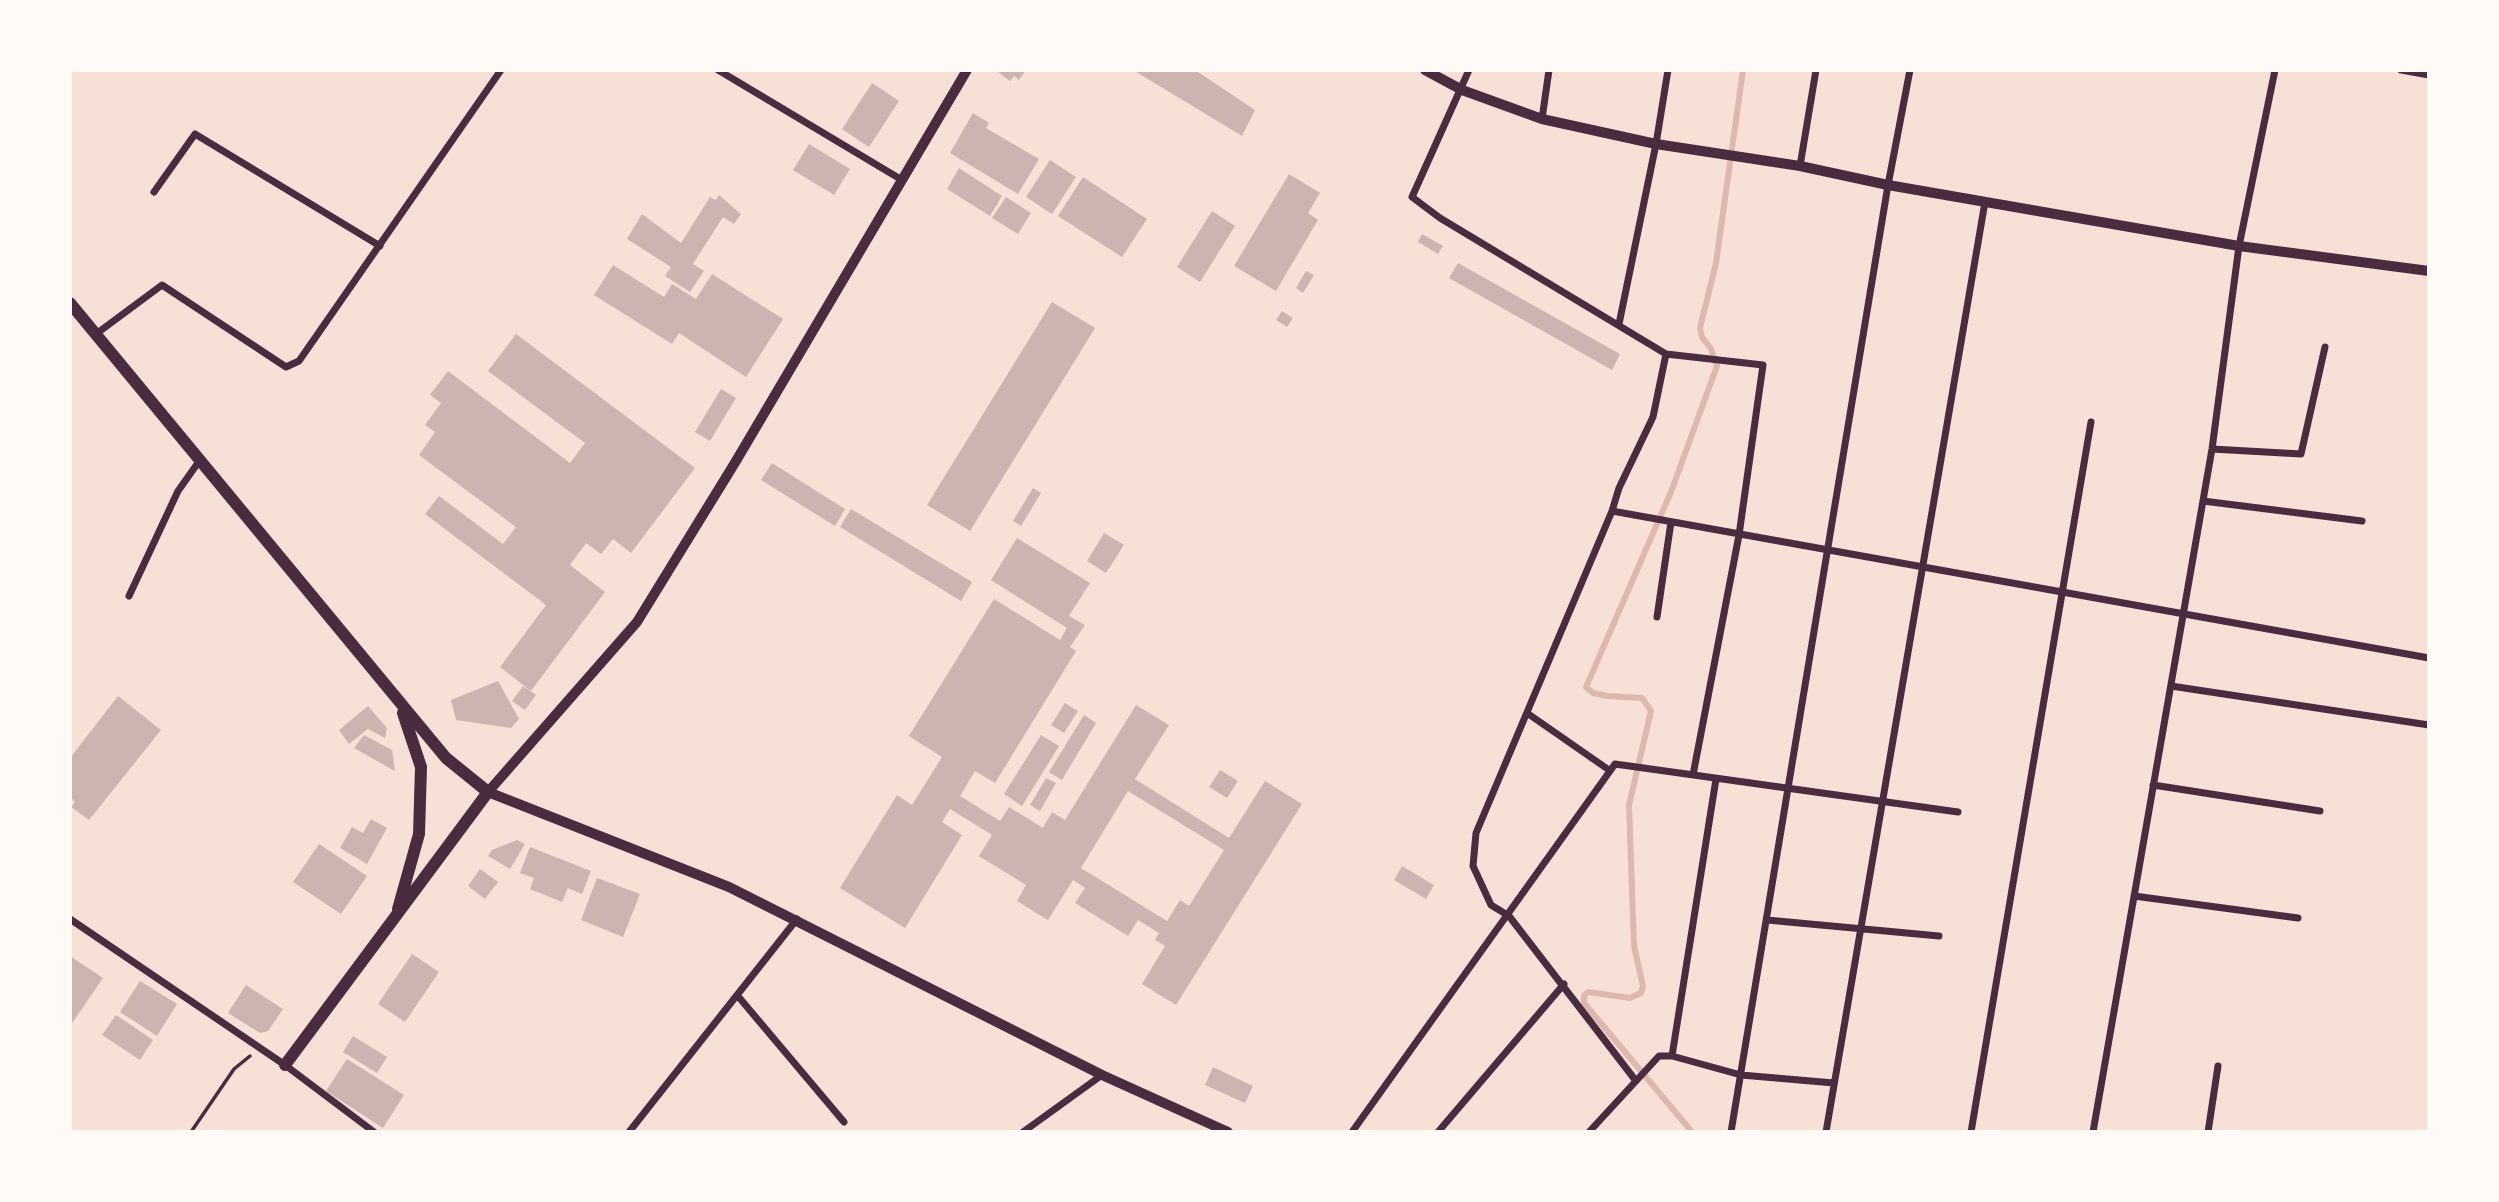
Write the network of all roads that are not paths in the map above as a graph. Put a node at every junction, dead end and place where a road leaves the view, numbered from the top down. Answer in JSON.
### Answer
{"nodes":[{"id":1,"x":501,"y":70,"type":"edge"},
{"id":2,"x":718,"y":70,"type":"edge"},
{"id":3,"x":967,"y":70,"type":"edge"},
{"id":4,"x":1425,"y":70,"type":"edge"},
{"id":5,"x":1469,"y":70,"type":"edge"},
{"id":6,"x":1549,"y":70,"type":"edge"},
{"id":7,"x":1668,"y":70,"type":"edge"},
{"id":8,"x":1816,"y":70,"type":"edge"},
{"id":9,"x":1910,"y":70,"type":"edge"},
{"id":10,"x":2274,"y":70,"type":"edge"},
{"id":11,"x":2401,"y":70,"type":"edge"},
{"id":12,"x":2429,"y":75,"type":"edge"},
{"id":13,"x":1462,"y":90,"type":"junction"},
{"id":14,"x":1542,"y":119,"type":"junction"},
{"id":15,"x":1656,"y":144,"type":"junction"},
{"id":16,"x":1800,"y":166,"type":"junction"},
{"id":17,"x":902,"y":180,"type":"junction"},
{"id":18,"x":1888,"y":185,"type":"junction"},
{"id":19,"x":154,"y":192,"type":"dead end"},
{"id":20,"x":1985,"y":202,"type":"junction"},
{"id":21,"x":380,"y":246,"type":"junction"},
{"id":22,"x":2239,"y":246,"type":"junction"},
{"id":23,"x":2429,"y":271,"type":"edge"},
{"id":24,"x":70,"y":303,"type":"edge"},
{"id":25,"x":1619,"y":324,"type":"junction"},
{"id":26,"x":96,"y":334,"type":"junction"},
{"id":27,"x":2325,"y":347,"type":"dead end"},
{"id":28,"x":1665,"y":354,"type":"junction"},
{"id":29,"x":2091,"y":422,"type":"dead end"},
{"id":30,"x":2212,"y":449,"type":"junction"},
{"id":31,"x":200,"y":460,"type":"junction"},
{"id":32,"x":2203,"y":501,"type":"junction"},
{"id":33,"x":1612,"y":512,"type":"junction"},
{"id":34,"x":2362,"y":521,"type":"dead end"},
{"id":35,"x":1671,"y":522,"type":"junction"},
{"id":36,"x":1739,"y":535,"type":"junction"},
{"id":37,"x":1828,"y":552,"type":"junction"},
{"id":38,"x":1920,"y":568,"type":"junction"},
{"id":39,"x":2062,"y":593,"type":"junction"},
{"id":40,"x":130,"y":596,"type":"dead end"},
{"id":41,"x":2183,"y":615,"type":"junction"},
{"id":42,"x":1657,"y":617,"type":"dead end"},
{"id":43,"x":2429,"y":657,"type":"edge"},
{"id":44,"x":2171,"y":686,"type":"junction"},
{"id":45,"x":398,"y":701,"type":"junction"},
{"id":46,"x":1527,"y":713,"type":"junction"},
{"id":47,"x":2429,"y":725,"type":"edge"},
{"id":48,"x":1609,"y":770,"type":"junction"},
{"id":49,"x":1693,"y":775,"type":"junction"},
{"id":50,"x":1716,"y":779,"type":"junction"},
{"id":51,"x":2154,"y":785,"type":"junction"},
{"id":52,"x":1788,"y":789,"type":"junction"},
{"id":53,"x":488,"y":792,"type":"junction"},
{"id":54,"x":1881,"y":802,"type":"junction"},
{"id":55,"x":2320,"y":811,"type":"dead end"},
{"id":56,"x":1958,"y":812,"type":"dead end"},
{"id":57,"x":2134,"y":896,"type":"junction"},
{"id":58,"x":396,"y":916,"type":"junction"},
{"id":59,"x":1509,"y":916,"type":"junction"},
{"id":60,"x":2298,"y":918,"type":"dead end"},
{"id":61,"x":70,"y":919,"type":"edge"},
{"id":62,"x":797,"y":919,"type":"junction"},
{"id":63,"x":1767,"y":920,"type":"junction"},
{"id":64,"x":1860,"y":930,"type":"junction"},
{"id":65,"x":1939,"y":936,"type":"dead end"},
{"id":66,"x":1564,"y":984,"type":"junction"},
{"id":67,"x":737,"y":995,"type":"junction"},
{"id":68,"x":1672,"y":1056,"type":"junction"},
{"id":69,"x":285,"y":1065,"type":"junction"},
{"id":70,"x":2218,"y":1066,"type":"dead end"},
{"id":71,"x":1741,"y":1074,"type":"junction"},
{"id":72,"x":1102,"y":1075,"type":"junction"},
{"id":73,"x":1636,"y":1081,"type":"junction"},
{"id":74,"x":1834,"y":1083,"type":"junction"},
{"id":75,"x":845,"y":1122,"type":"dead end"},
{"id":76,"x":374,"y":1132,"type":"edge"},
{"id":77,"x":629,"y":1132,"type":"edge"},
{"id":78,"x":1023,"y":1132,"type":"edge"},
{"id":79,"x":1228,"y":1132,"type":"edge"},
{"id":80,"x":1352,"y":1132,"type":"edge"},
{"id":81,"x":1438,"y":1132,"type":"edge"},
{"id":82,"x":1589,"y":1132,"type":"edge"},
{"id":83,"x":1731,"y":1132,"type":"edge"},
{"id":84,"x":1826,"y":1132,"type":"edge"},
{"id":85,"x":1971,"y":1132,"type":"edge"},
{"id":86,"x":2092,"y":1132,"type":"edge"},
{"id":87,"x":2208,"y":1132,"type":"edge"}],
"edges":[{"from":1,"to":21,"type":"street"},
{"from":2,"to":17,"type":"street"},
{"from":3,"to":17,"type":"street"},
{"from":4,"to":13,"type":"street"},
{"from":5,"to":13,"type":"street"},
{"from":6,"to":14,"type":"street"},
{"from":7,"to":15,"type":"street"},
{"from":8,"to":16,"type":"street"},
{"from":9,"to":18,"type":"street"},
{"from":10,"to":22,"type":"street"},
{"from":11,"to":12,"type":"street"},
{"from":13,"to":14,"type":"street"},
{"from":13,"to":25,"type":"street"},
{"from":14,"to":15,"type":"street"},
{"from":15,"to":16,"type":"street"},
{"from":15,"to":25,"type":"street"},
{"from":16,"to":18,"type":"street"},
{"from":17,"to":53,"type":"street"},
{"from":18,"to":20,"type":"street"},
{"from":18,"to":37,"type":"street"},
{"from":19,"to":21,"type":"street"},
{"from":20,"to":22,"type":"street"},
{"from":20,"to":38,"type":"street"},
{"from":21,"to":26,"type":"street"},
{"from":22,"to":23,"type":"street"},
{"from":22,"to":30,"type":"street"},
{"from":24,"to":26,"type":"main road"},
{"from":25,"to":28,"type":"street"},
{"from":26,"to":31,"type":"main road"},
{"from":27,"to":30,"type":"street"},
{"from":28,"to":33,"type":"street"},
{"from":28,"to":36,"type":"street"},
{"from":29,"to":39,"type":"street"},
{"from":30,"to":32,"type":"street"},
{"from":31,"to":40,"type":"street"},
{"from":31,"to":45,"type":"main road"},
{"from":32,"to":34,"type":"street"},
{"from":32,"to":41,"type":"street"},
{"from":33,"to":35,"type":"street"},
{"from":33,"to":46,"type":"street"},
{"from":35,"to":36,"type":"street"},
{"from":35,"to":42,"type":"street"},
{"from":36,"to":37,"type":"street"},
{"from":36,"to":49,"type":"street"},
{"from":37,"to":38,"type":"street"},
{"from":37,"to":52,"type":"street"},
{"from":38,"to":39,"type":"street"},
{"from":38,"to":54,"type":"street"},
{"from":39,"to":41,"type":"street"},
{"from":39,"to":85,"type":"street"},
{"from":41,"to":43,"type":"street"},
{"from":41,"to":44,"type":"street"},
{"from":44,"to":47,"type":"street"},
{"from":44,"to":51,"type":"street"},
{"from":45,"to":53,"type":"main road"},
{"from":45,"to":58,"type":"main road"},
{"from":46,"to":48,"type":"street"},
{"from":46,"to":59,"type":"street"},
{"from":48,"to":49,"type":"street"},
{"from":48,"to":59,"type":"street"},
{"from":49,"to":50,"type":"street"},
{"from":50,"to":52,"type":"street"},
{"from":50,"to":68,"type":"street"},
{"from":51,"to":55,"type":"street"},
{"from":51,"to":57,"type":"street"},
{"from":52,"to":54,"type":"street"},
{"from":52,"to":63,"type":"street"},
{"from":53,"to":58,"type":"main road"},
{"from":53,"to":62,"type":"street"},
{"from":54,"to":56,"type":"street"},
{"from":54,"to":64,"type":"street"},
{"from":57,"to":60,"type":"street"},
{"from":57,"to":86,"type":"street"},
{"from":58,"to":69,"type":"main road"},
{"from":59,"to":66,"type":"street"},
{"from":59,"to":80,"type":"street"},
{"from":61,"to":69,"type":"street"},
{"from":62,"to":67,"type":"street"},
{"from":62,"to":72,"type":"street"},
{"from":63,"to":64,"type":"street"},
{"from":63,"to":71,"type":"street"},
{"from":64,"to":65,"type":"street"},
{"from":64,"to":74,"type":"street"},
{"from":66,"to":73,"type":"street"},
{"from":66,"to":81,"type":"street"},
{"from":67,"to":75,"type":"street"},
{"from":67,"to":77,"type":"street"},
{"from":68,"to":71,"type":"street"},
{"from":68,"to":73,"type":"street"},
{"from":69,"to":76,"type":"street"},
{"from":70,"to":87,"type":"street"},
{"from":71,"to":74,"type":"street"},
{"from":71,"to":83,"type":"street"},
{"from":72,"to":78,"type":"street"},
{"from":72,"to":79,"type":"street"},
{"from":73,"to":82,"type":"street"},
{"from":74,"to":84,"type":"street"}]}
